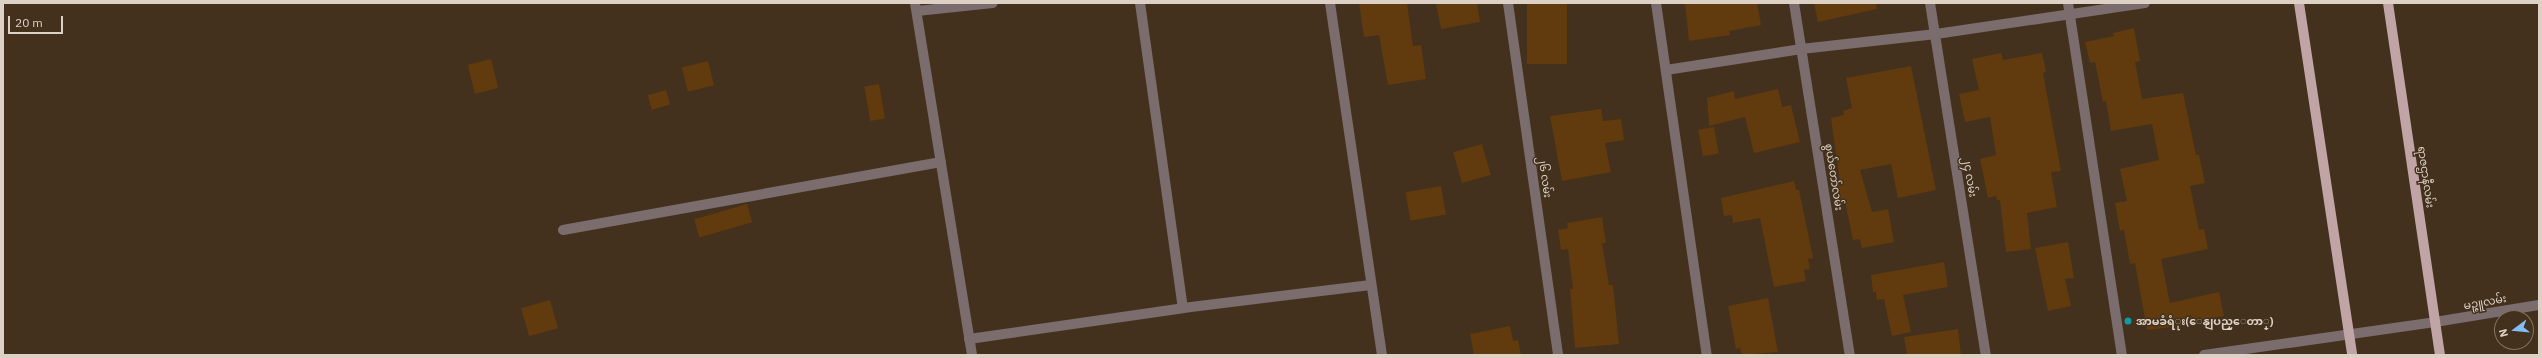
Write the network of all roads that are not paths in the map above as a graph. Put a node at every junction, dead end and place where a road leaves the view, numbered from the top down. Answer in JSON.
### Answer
{"nodes":[{"id":1,"x":992,"y":3,"type":"edge"},
{"id":2,"x":1140,"y":3,"type":"edge"},
{"id":3,"x":1330,"y":3,"type":"edge"},
{"id":4,"x":1508,"y":3,"type":"edge"},
{"id":5,"x":1656,"y":3,"type":"edge"},
{"id":6,"x":1794,"y":3,"type":"edge"},
{"id":7,"x":1930,"y":3,"type":"edge"},
{"id":8,"x":2068,"y":3,"type":"edge"},
{"id":9,"x":2145,"y":3,"type":"edge"},
{"id":10,"x":2299,"y":3,"type":"edge"},
{"id":11,"x":2388,"y":3,"type":"edge"},
{"id":12,"x":916,"y":7,"type":"edge"},
{"id":13,"x":2069,"y":14,"type":"junction"},
{"id":14,"x":1936,"y":34,"type":"junction"},
{"id":15,"x":1801,"y":49,"type":"junction"},
{"id":16,"x":1666,"y":70,"type":"junction"},
{"id":17,"x":941,"y":162,"type":"junction"},
{"id":18,"x":563,"y":230,"type":"dead end"},
{"id":19,"x":1371,"y":286,"type":"junction"},
{"id":20,"x":2539,"y":305,"type":"edge"},
{"id":21,"x":1183,"y":308,"type":"junction"},
{"id":22,"x":2435,"y":322,"type":"junction"},
{"id":23,"x":2348,"y":335,"type":"junction"},
{"id":24,"x":970,"y":339,"type":"junction"},
{"id":25,"x":972,"y":355,"type":"edge"},
{"id":26,"x":1382,"y":355,"type":"edge"},
{"id":27,"x":1558,"y":355,"type":"edge"},
{"id":28,"x":1707,"y":355,"type":"edge"},
{"id":29,"x":1850,"y":355,"type":"edge"},
{"id":30,"x":1986,"y":355,"type":"edge"},
{"id":31,"x":2122,"y":355,"type":"edge"},
{"id":32,"x":2204,"y":355,"type":"edge"},
{"id":33,"x":2352,"y":355,"type":"edge"},
{"id":34,"x":2440,"y":355,"type":"edge"}],
"edges":[{"from":1,"to":12,"type":"street"},
{"from":2,"to":21,"type":"street"},
{"from":3,"to":19,"type":"street"},
{"from":4,"to":27,"type":"street","name":"၂၆ လမ်း"},
{"from":5,"to":16,"type":"street"},
{"from":6,"to":15,"type":"street","name":"စွယ်တော်လမ်း"},
{"from":7,"to":14,"type":"street","name":"၂၄ လမ်း"},
{"from":8,"to":13,"type":"street"},
{"from":9,"to":13,"type":"street"},
{"from":10,"to":23,"type":"main road"},
{"from":11,"to":22,"type":"main road","name":"ရာဇဌာနီလမ်း"},
{"from":12,"to":17,"type":"street"},
{"from":13,"to":14,"type":"street"},
{"from":13,"to":31,"type":"street"},
{"from":14,"to":15,"type":"street"},
{"from":14,"to":30,"type":"street","name":"၂၄ လမ်း"},
{"from":15,"to":16,"type":"street"},
{"from":15,"to":29,"type":"street","name":"စွယ်တော်လမ်း"},
{"from":16,"to":28,"type":"street"},
{"from":17,"to":18,"type":"street"},
{"from":17,"to":24,"type":"street"},
{"from":19,"to":21,"type":"street"},
{"from":19,"to":26,"type":"street"},
{"from":20,"to":22,"type":"street","name":"မဉ္ဇူလမ်း"},
{"from":21,"to":24,"type":"street"},
{"from":22,"to":23,"type":"street","name":"မဉ္ဇူလမ်း"},
{"from":22,"to":34,"type":"main road","name":"ရာဇဌာနီလမ်း"},
{"from":23,"to":32,"type":"street","name":"မဉ္ဇူလမ်း"},
{"from":23,"to":33,"type":"main road"},
{"from":24,"to":25,"type":"street"}]}
